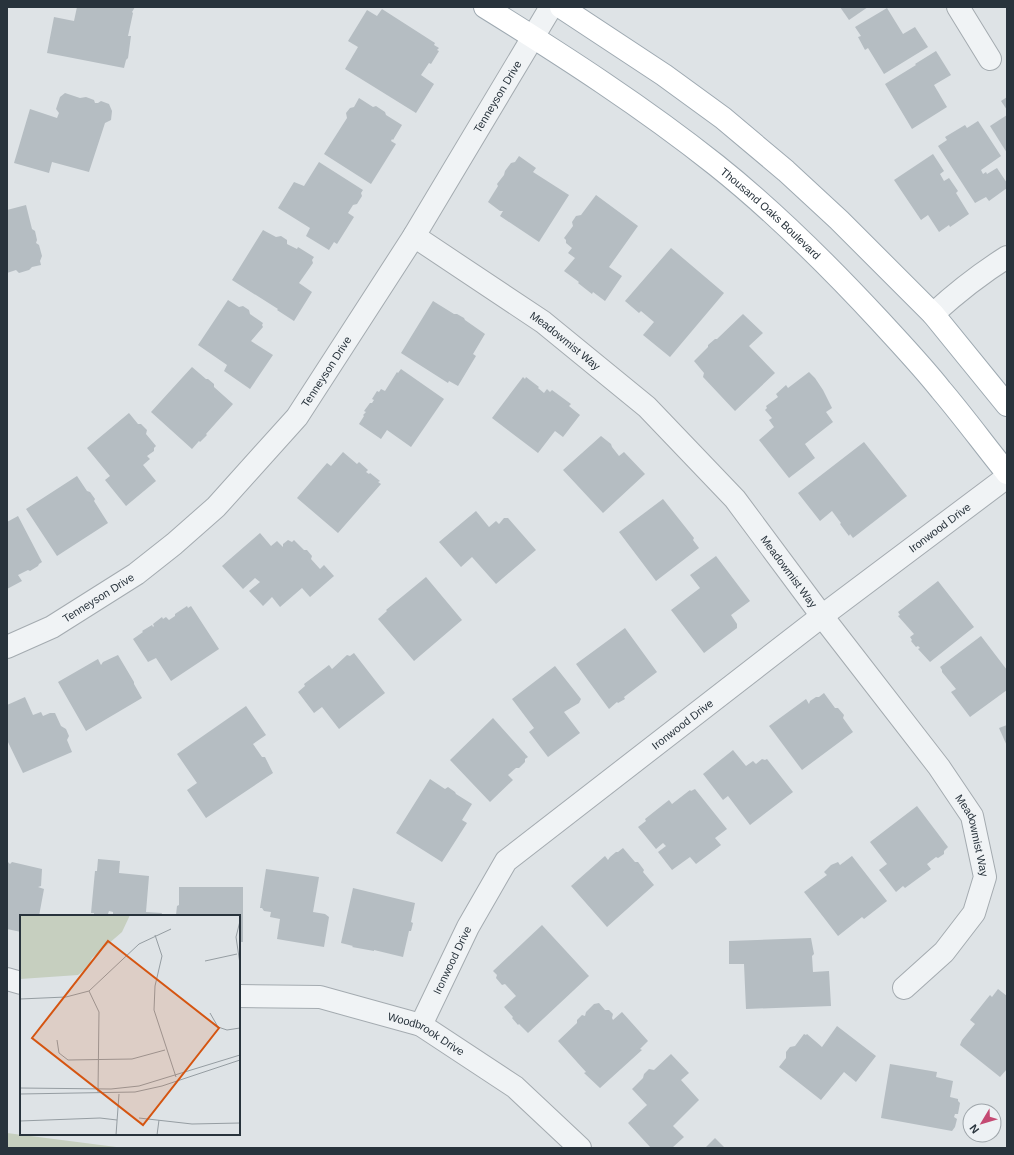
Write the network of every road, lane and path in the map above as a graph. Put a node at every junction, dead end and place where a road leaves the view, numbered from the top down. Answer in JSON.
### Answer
{"nodes":[{"id":1,"x":485,"y":7,"type":"edge"},
{"id":2,"x":552,"y":7,"type":"edge"},
{"id":3,"x":561,"y":7,"type":"edge"},
{"id":4,"x":958,"y":7,"type":"edge"},
{"id":5,"x":534,"y":37,"type":"junction"},
{"id":6,"x":990,"y":59,"type":"dead end"},
{"id":7,"x":414,"y":236,"type":"junction"},
{"id":8,"x":1007,"y":257,"type":"edge"},
{"id":9,"x":933,"y":314,"type":"junction"},
{"id":10,"x":1007,"y":405,"type":"edge"},
{"id":11,"x":1007,"y":473,"type":"edge"},
{"id":12,"x":1007,"y":477,"type":"edge"},
{"id":13,"x":822,"y":616,"type":"junction"},
{"id":14,"x":7,"y":647,"type":"edge"},
{"id":15,"x":7,"y":980,"type":"edge"},
{"id":16,"x":20,"y":983,"type":"edge"},
{"id":17,"x":904,"y":988,"type":"dead end"},
{"id":18,"x":240,"y":996,"type":"edge"},
{"id":19,"x":421,"y":1025,"type":"junction"},
{"id":20,"x":580,"y":1148,"type":"edge"}],
"edges":[{"from":1,"to":5,"type":"main road","name":"Thousand Oaks Boulevard"},
{"from":2,"to":5,"type":"street","name":"Tenneyson Drive"},
{"from":3,"to":9,"type":"main road"},
{"from":4,"to":6,"type":"street"},
{"from":5,"to":7,"type":"street","name":"Tenneyson Drive"},
{"from":5,"to":11,"type":"main road","name":"Thousand Oaks Boulevard"},
{"from":7,"to":13,"type":"street","name":"Meadowmist Way"},
{"from":7,"to":14,"type":"street","name":"Tenneyson Drive"},
{"from":8,"to":9,"type":"street"},
{"from":9,"to":10,"type":"main road"},
{"from":12,"to":13,"type":"street","name":"Ironwood Drive"},
{"from":13,"to":17,"type":"street","name":"Meadowmist Way"},
{"from":13,"to":19,"type":"street","name":"Ironwood Drive"},
{"from":15,"to":16,"type":"street"},
{"from":18,"to":19,"type":"street","name":"Woodbrook Drive"},
{"from":19,"to":20,"type":"street","name":"Woodbrook Drive"}]}
